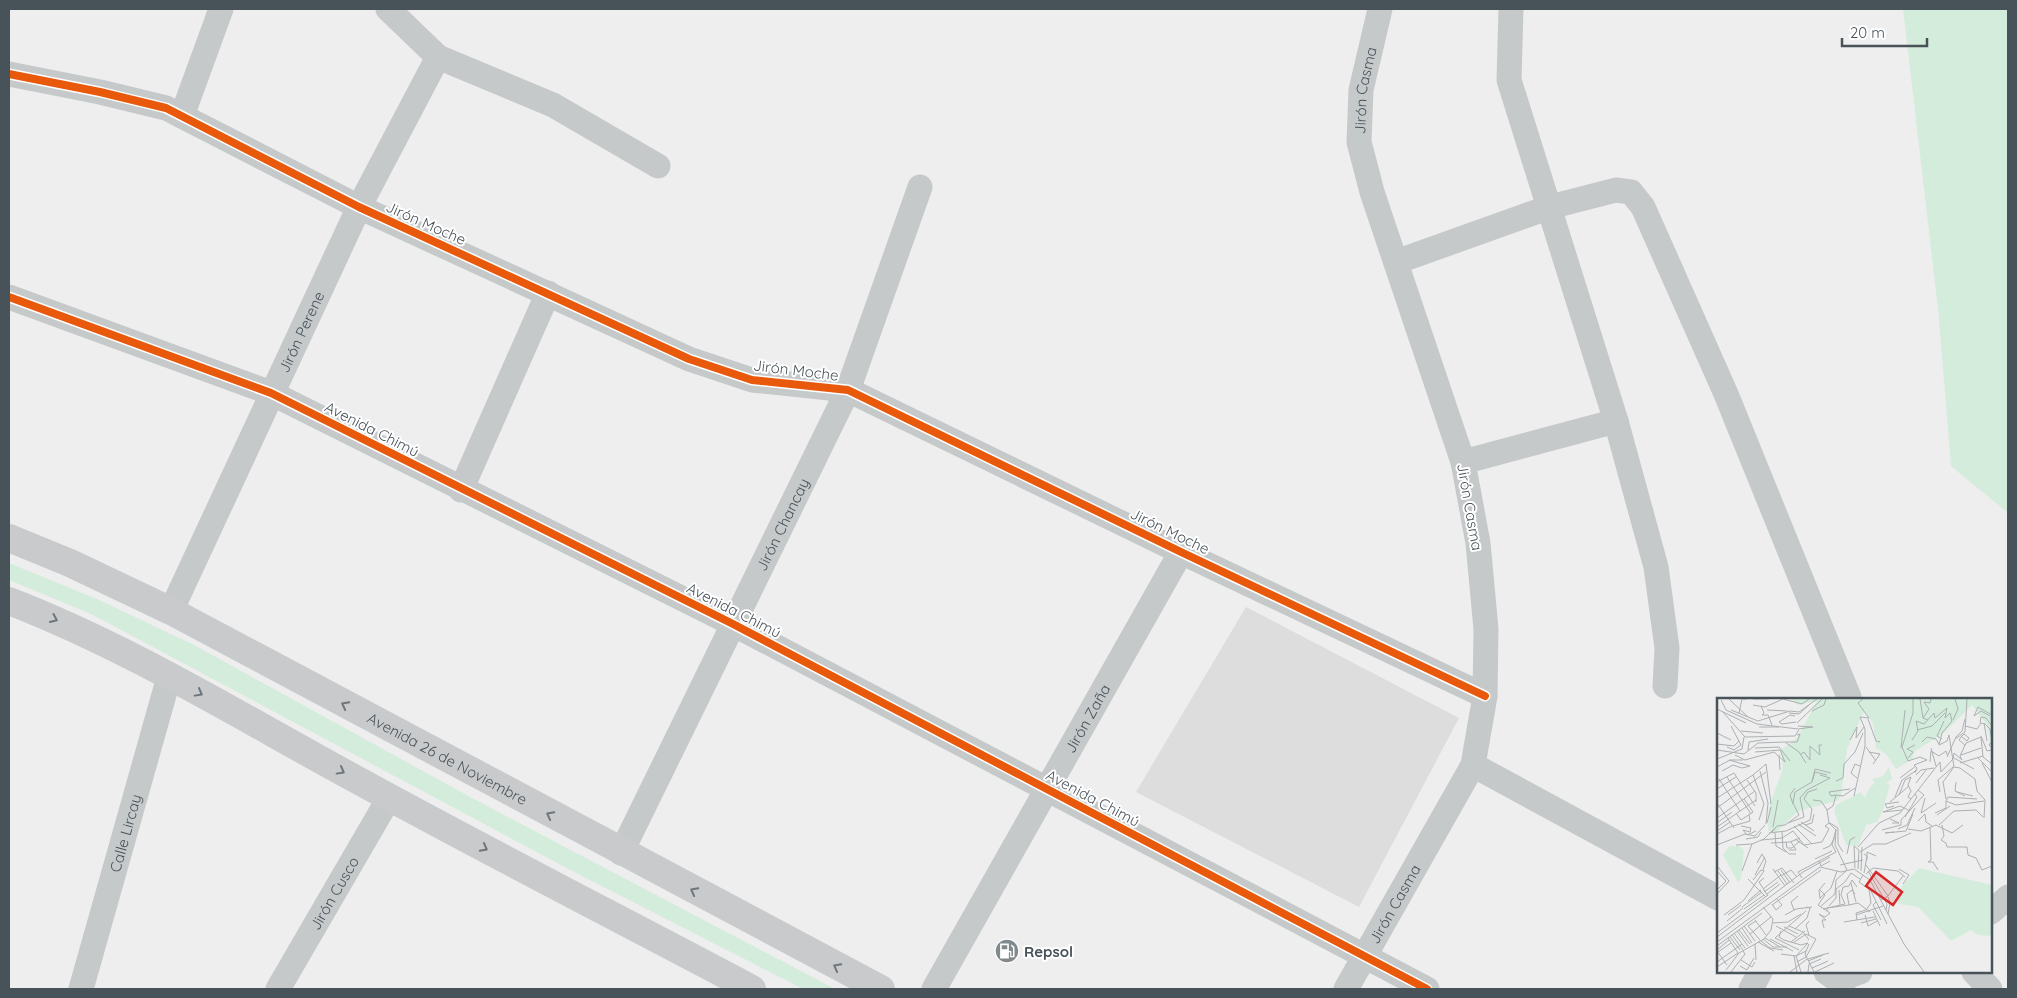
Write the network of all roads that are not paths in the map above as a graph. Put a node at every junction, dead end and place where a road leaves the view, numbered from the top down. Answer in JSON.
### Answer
{"nodes":[{"id":1,"x":221,"y":9,"type":"edge"},
{"id":2,"x":388,"y":9,"type":"edge"},
{"id":3,"x":1380,"y":9,"type":"edge"},
{"id":4,"x":1511,"y":9,"type":"edge"},
{"id":5,"x":438,"y":57,"type":"junction"},
{"id":6,"x":9,"y":74,"type":"edge"},
{"id":7,"x":182,"y":116,"type":"junction"},
{"id":8,"x":658,"y":166,"type":"dead end"},
{"id":9,"x":920,"y":187,"type":"dead end"},
{"id":10,"x":359,"y":207,"type":"junction"},
{"id":11,"x":1550,"y":207,"type":"junction"},
{"id":12,"x":1396,"y":262,"type":"junction"},
{"id":13,"x":548,"y":293,"type":"junction"},
{"id":14,"x":9,"y":297,"type":"edge"},
{"id":15,"x":848,"y":390,"type":"junction"},
{"id":16,"x":271,"y":393,"type":"junction"},
{"id":17,"x":1616,"y":421,"type":"junction"},
{"id":18,"x":1463,"y":462,"type":"junction"},
{"id":19,"x":461,"y":490,"type":"junction"},
{"id":20,"x":9,"y":538,"type":"edge"},
{"id":21,"x":1181,"y":552,"type":"junction"},
{"id":22,"x":9,"y":601,"type":"edge"},
{"id":23,"x":171,"y":611,"type":"junction"},
{"id":24,"x":733,"y":624,"type":"junction"},
{"id":25,"x":169,"y":677,"type":"junction"},
{"id":26,"x":1665,"y":686,"type":"dead end"},
{"id":27,"x":1485,"y":696,"type":"junction"},
{"id":28,"x":1848,"y":697,"type":"dead end"},
{"id":29,"x":1472,"y":765,"type":"junction"},
{"id":30,"x":1047,"y":789,"type":"junction"},
{"id":31,"x":390,"y":798,"type":"junction"},
{"id":32,"x":621,"y":853,"type":"junction"},
{"id":33,"x":1717,"y":897,"type":"edge"},
{"id":34,"x":2008,"y":897,"type":"edge"},
{"id":35,"x":1992,"y":911,"type":"edge"},
{"id":36,"x":1364,"y":956,"type":"junction"},
{"id":37,"x":1759,"y":973,"type":"edge"},
{"id":38,"x":1975,"y":973,"type":"edge"},
{"id":39,"x":81,"y":989,"type":"edge"},
{"id":40,"x":278,"y":989,"type":"edge"},
{"id":41,"x":752,"y":989,"type":"edge"},
{"id":42,"x":881,"y":989,"type":"edge"},
{"id":43,"x":934,"y":989,"type":"edge"},
{"id":44,"x":1346,"y":989,"type":"edge"},
{"id":45,"x":1427,"y":989,"type":"edge"},
{"id":46,"x":1751,"y":989,"type":"edge"},
{"id":47,"x":1990,"y":989,"type":"edge"}],
"edges":[{"from":1,"to":7,"type":"street"},
{"from":2,"to":5,"type":"street"},
{"from":3,"to":12,"type":"street","name":"Jirón Casma"},
{"from":4,"to":11,"type":"street"},
{"from":5,"to":8,"type":"street"},
{"from":5,"to":10,"type":"street","name":"Jirón Perene"},
{"from":6,"to":7,"type":"street","name":"Jirón Moche"},
{"from":7,"to":10,"type":"street","name":"Jirón Moche"},
{"from":9,"to":15,"type":"street","name":"Jirón Chancay"},
{"from":10,"to":13,"type":"street","name":"Jirón Moche"},
{"from":10,"to":16,"type":"street","name":"Jirón Perene"},
{"from":11,"to":12,"type":"street"},
{"from":11,"to":17,"type":"street"},
{"from":11,"to":28,"type":"street"},
{"from":12,"to":18,"type":"street","name":"Jirón Casma"},
{"from":13,"to":15,"type":"street","name":"Jirón Moche"},
{"from":13,"to":19,"type":"street"},
{"from":14,"to":16,"type":"street","name":"Avenida Chimú"},
{"from":15,"to":21,"type":"street","name":"Jirón Moche"},
{"from":15,"to":24,"type":"street","name":"Jirón Chancay"},
{"from":16,"to":19,"type":"street","name":"Avenida Chimú"},
{"from":16,"to":23,"type":"street","name":"Jirón Perene"},
{"from":17,"to":18,"type":"street"},
{"from":17,"to":26,"type":"street"},
{"from":18,"to":27,"type":"street","name":"Jirón Casma"},
{"from":19,"to":24,"type":"street","name":"Avenida Chimú"},
{"from":20,"to":23,"type":"main road","name":"Avenida 26 de Noviembre"},
{"from":21,"to":27,"type":"street","name":"Jirón Moche"},
{"from":21,"to":30,"type":"street","name":"Jirón Zaña"},
{"from":22,"to":25,"type":"main road","one_way":true},
{"from":32,"to":23,"type":"main road","name":"Avenida 26 de Noviembre","one_way":true},
{"from":24,"to":30,"type":"street","name":"Avenida Chimú"},
{"from":24,"to":32,"type":"street","name":"Jirón Chancay"},
{"from":25,"to":31,"type":"main road","one_way":true},
{"from":25,"to":39,"type":"street","name":"Calle Lircay"},
{"from":27,"to":29,"type":"street","name":"Jirón Casma"},
{"from":29,"to":33,"type":"street"},
{"from":29,"to":36,"type":"street","name":"Jirón Casma"},
{"from":30,"to":36,"type":"street","name":"Avenida Chimú"},
{"from":30,"to":43,"type":"street","name":"Jirón Zaña"},
{"from":31,"to":40,"type":"street","name":"Jirón Cusco"},
{"from":31,"to":41,"type":"main road","one_way":true},
{"from":42,"to":32,"type":"main road","name":"Avenida 26 de Noviembre","one_way":true},
{"from":34,"to":35,"type":"street"},
{"from":36,"to":44,"type":"street","name":"Jirón Casma"},
{"from":36,"to":45,"type":"street","name":"Avenida Chimú"},
{"from":37,"to":46,"type":"street"},
{"from":38,"to":47,"type":"street"}]}
